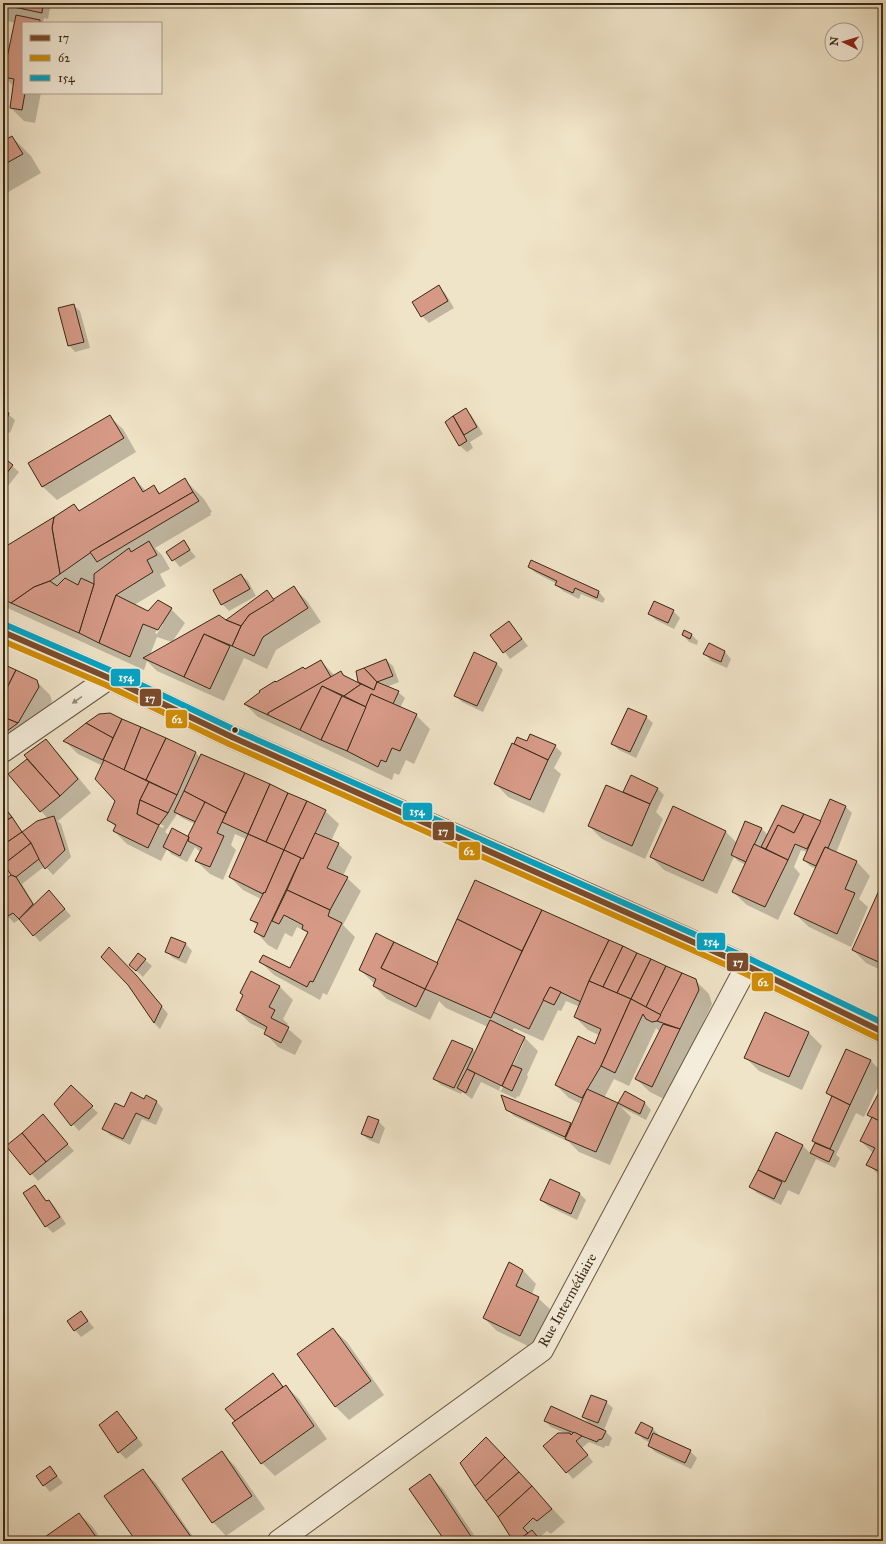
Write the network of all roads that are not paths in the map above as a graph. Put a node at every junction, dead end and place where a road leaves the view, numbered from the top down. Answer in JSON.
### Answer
{"nodes":[{"id":1,"x":3,"y":632,"type":"edge"},
{"id":2,"x":109,"y":678,"type":"junction"},
{"id":3,"x":3,"y":751,"type":"edge"},
{"id":4,"x":747,"y":966,"type":"junction"},
{"id":5,"x":883,"y":1032,"type":"edge"},
{"id":6,"x":279,"y":1541,"type":"edge"}],
"edges":[{"from":1,"to":2,"type":"street"},
{"from":2,"to":3,"type":"street","one_way":true},
{"from":2,"to":4,"type":"street"},
{"from":4,"to":5,"type":"street"},
{"from":4,"to":6,"type":"street","name":"Rue Intermédiaire"}]}
